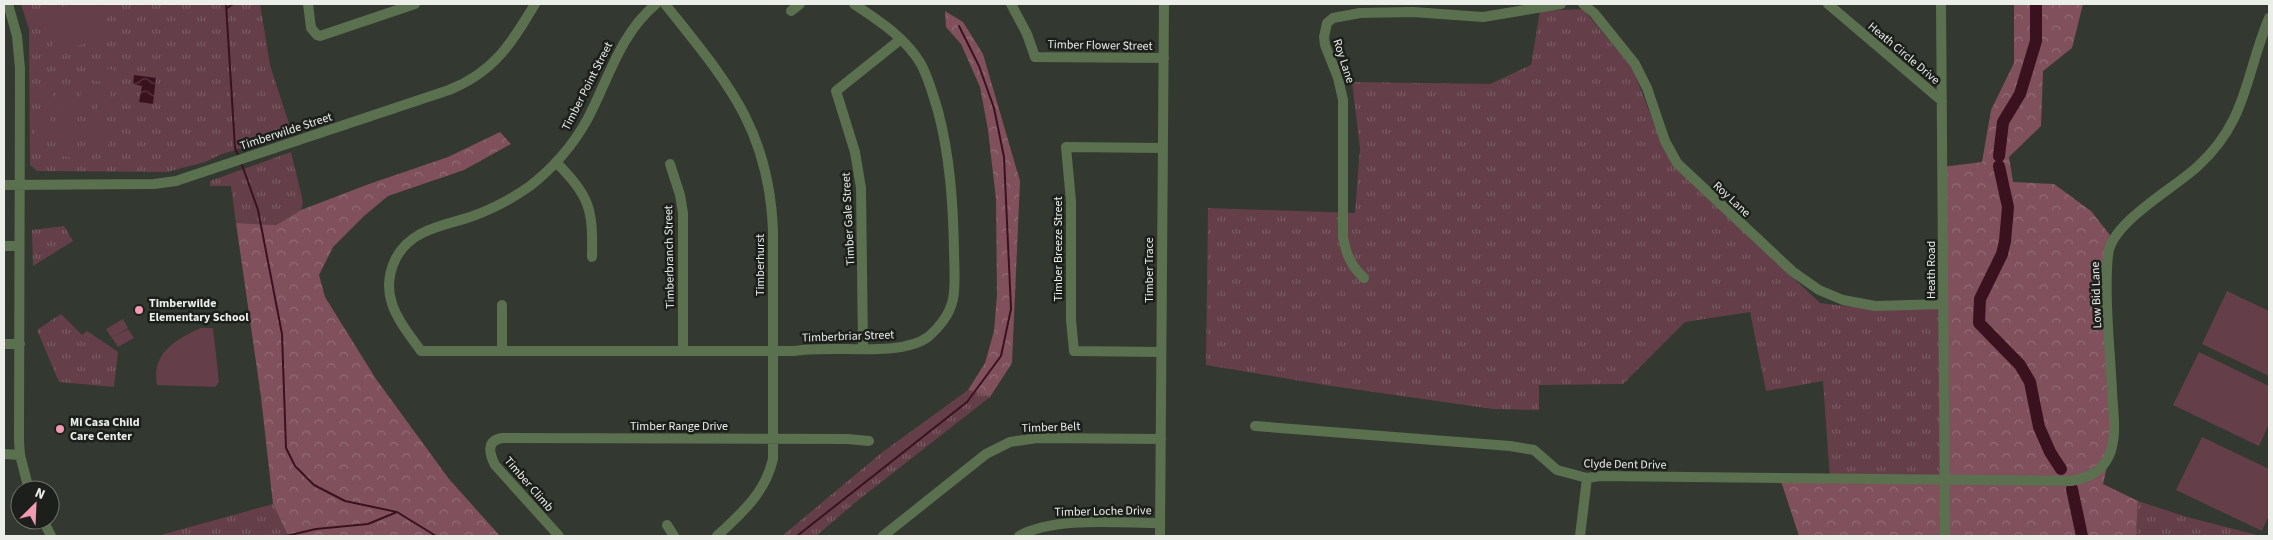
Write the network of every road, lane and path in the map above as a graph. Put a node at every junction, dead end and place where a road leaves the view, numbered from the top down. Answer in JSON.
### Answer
{"nodes":[{"id":1,"x":8,"y":4,"type":"edge"},
{"id":2,"x":308,"y":4,"type":"edge"},
{"id":3,"x":415,"y":4,"type":"edge"},
{"id":4,"x":535,"y":4,"type":"edge"},
{"id":5,"x":656,"y":4,"type":"edge"},
{"id":6,"x":665,"y":4,"type":"edge"},
{"id":7,"x":800,"y":4,"type":"edge"},
{"id":8,"x":854,"y":4,"type":"edge"},
{"id":9,"x":1011,"y":4,"type":"edge"},
{"id":10,"x":1164,"y":4,"type":"edge"},
{"id":11,"x":1561,"y":4,"type":"edge"},
{"id":12,"x":1583,"y":4,"type":"edge"},
{"id":13,"x":1828,"y":4,"type":"edge"},
{"id":14,"x":1942,"y":4,"type":"edge"},
{"id":15,"x":791,"y":11,"type":"dead end"},
{"id":16,"x":2269,"y":18,"type":"edge"},
{"id":17,"x":902,"y":39,"type":"junction"},
{"id":18,"x":1164,"y":58,"type":"junction"},
{"id":19,"x":1942,"y":101,"type":"junction"},
{"id":20,"x":1163,"y":148,"type":"junction"},
{"id":21,"x":556,"y":162,"type":"junction"},
{"id":22,"x":670,"y":164,"type":"dead end"},
{"id":23,"x":4,"y":185,"type":"edge"},
{"id":24,"x":19,"y":185,"type":"junction"},
{"id":25,"x":4,"y":246,"type":"edge"},
{"id":26,"x":19,"y":246,"type":"junction"},
{"id":27,"x":592,"y":257,"type":"dead end"},
{"id":28,"x":1364,"y":278,"type":"dead end"},
{"id":29,"x":1943,"y":304,"type":"junction"},
{"id":30,"x":502,"y":305,"type":"dead end"},
{"id":31,"x":4,"y":344,"type":"edge"},
{"id":32,"x":20,"y":344,"type":"junction"},
{"id":33,"x":863,"y":348,"type":"junction"},
{"id":34,"x":421,"y":351,"type":"joint"},
{"id":35,"x":502,"y":351,"type":"junction"},
{"id":36,"x":683,"y":351,"type":"junction"},
{"id":37,"x":773,"y":352,"type":"junction"},
{"id":38,"x":1161,"y":352,"type":"junction"},
{"id":39,"x":1255,"y":426,"type":"dead end"},
{"id":40,"x":774,"y":439,"type":"junction"},
{"id":41,"x":1161,"y":439,"type":"junction"},
{"id":42,"x":870,"y":441,"type":"dead end"},
{"id":43,"x":490,"y":444,"type":"joint"},
{"id":44,"x":4,"y":454,"type":"edge"},
{"id":45,"x":20,"y":455,"type":"junction"},
{"id":46,"x":1587,"y":478,"type":"junction"},
{"id":47,"x":27,"y":480,"type":"edge"},
{"id":48,"x":1945,"y":480,"type":"junction"},
{"id":49,"x":1160,"y":523,"type":"junction"},
{"id":50,"x":667,"y":525,"type":"dead end"},
{"id":51,"x":559,"y":536,"type":"edge"},
{"id":52,"x":674,"y":536,"type":"edge"},
{"id":53,"x":717,"y":536,"type":"edge"},
{"id":54,"x":883,"y":536,"type":"edge"},
{"id":55,"x":1019,"y":536,"type":"edge"},
{"id":56,"x":1160,"y":536,"type":"edge"},
{"id":57,"x":1580,"y":536,"type":"edge"},
{"id":58,"x":1945,"y":536,"type":"edge"}],
"edges":[{"from":1,"to":24,"type":"street"},
{"from":2,"to":3,"type":"street"},
{"from":4,"to":24,"type":"street","name":"Timberwilde Street"},
{"from":5,"to":21,"type":"street","name":"Timber Point Street"},
{"from":6,"to":37,"type":"street","name":"Timberhurst"},
{"from":7,"to":15,"type":"street"},
{"from":8,"to":17,"type":"street","name":"Timberbriar Street"},
{"from":9,"to":18,"type":"street","name":"Timber Flower Street"},
{"from":10,"to":18,"type":"street","name":"Timber Trace"},
{"from":11,"to":28,"type":"street","name":"Roy Lane"},
{"from":12,"to":29,"type":"street","name":"Roy Lane"},
{"from":13,"to":19,"type":"street","name":"Heath Circle Drive"},
{"from":14,"to":19,"type":"street","name":"Heath Road"},
{"from":16,"to":48,"type":"street","name":"Low Bid Lane"},
{"from":17,"to":33,"type":"street","name":"Timber Gale Street"},
{"from":17,"to":33,"type":"street","name":"Timberbriar Street"},
{"from":18,"to":20,"type":"street","name":"Timber Trace"},
{"from":19,"to":29,"type":"street","name":"Heath Road"},
{"from":20,"to":38,"type":"street","name":"Timber Trace"},
{"from":20,"to":38,"type":"street","name":"Timber Breeze Street"},
{"from":21,"to":27,"type":"street"},
{"from":21,"to":34,"type":"street","name":"Timber Point Street"},
{"from":22,"to":36,"type":"street","name":"Timberbranch Street"},
{"from":23,"to":24,"type":"street","name":"Timberwilde Street"},
{"from":24,"to":26,"type":"street"},
{"from":25,"to":26,"type":"street"},
{"from":26,"to":32,"type":"street"},
{"from":29,"to":48,"type":"street","name":"Heath Road"},
{"from":30,"to":35,"type":"street"},
{"from":31,"to":32,"type":"street"},
{"from":32,"to":45,"type":"street"},
{"from":33,"to":37,"type":"street","name":"Timberbriar Street"},
{"from":34,"to":35,"type":"street","name":"Timberbriar Street"},
{"from":35,"to":36,"type":"street","name":"Timberbriar Street"},
{"from":36,"to":37,"type":"street","name":"Timberbriar Street"},
{"from":37,"to":40,"type":"street","name":"Timberhurst"},
{"from":38,"to":41,"type":"street","name":"Timber Trace"},
{"from":39,"to":46,"type":"street","name":"Clyde Dent Drive"},
{"from":40,"to":42,"type":"street","name":"Timber Range Drive"},
{"from":40,"to":43,"type":"street","name":"Timber Range Drive"},
{"from":40,"to":53,"type":"street","name":"Timberhurst"},
{"from":41,"to":49,"type":"street","name":"Timber Trace"},
{"from":41,"to":54,"type":"street","name":"Timber Belt"},
{"from":43,"to":51,"type":"street","name":"Timber Climb"},
{"from":44,"to":45,"type":"street"},
{"from":45,"to":47,"type":"street"},
{"from":46,"to":48,"type":"street","name":"Clyde Dent Drive"},
{"from":46,"to":57,"type":"street"},
{"from":48,"to":58,"type":"street","name":"Heath Road"},
{"from":49,"to":55,"type":"street","name":"Timber Loche Drive"},
{"from":49,"to":56,"type":"street","name":"Timber Trace"},
{"from":50,"to":52,"type":"street"}]}
